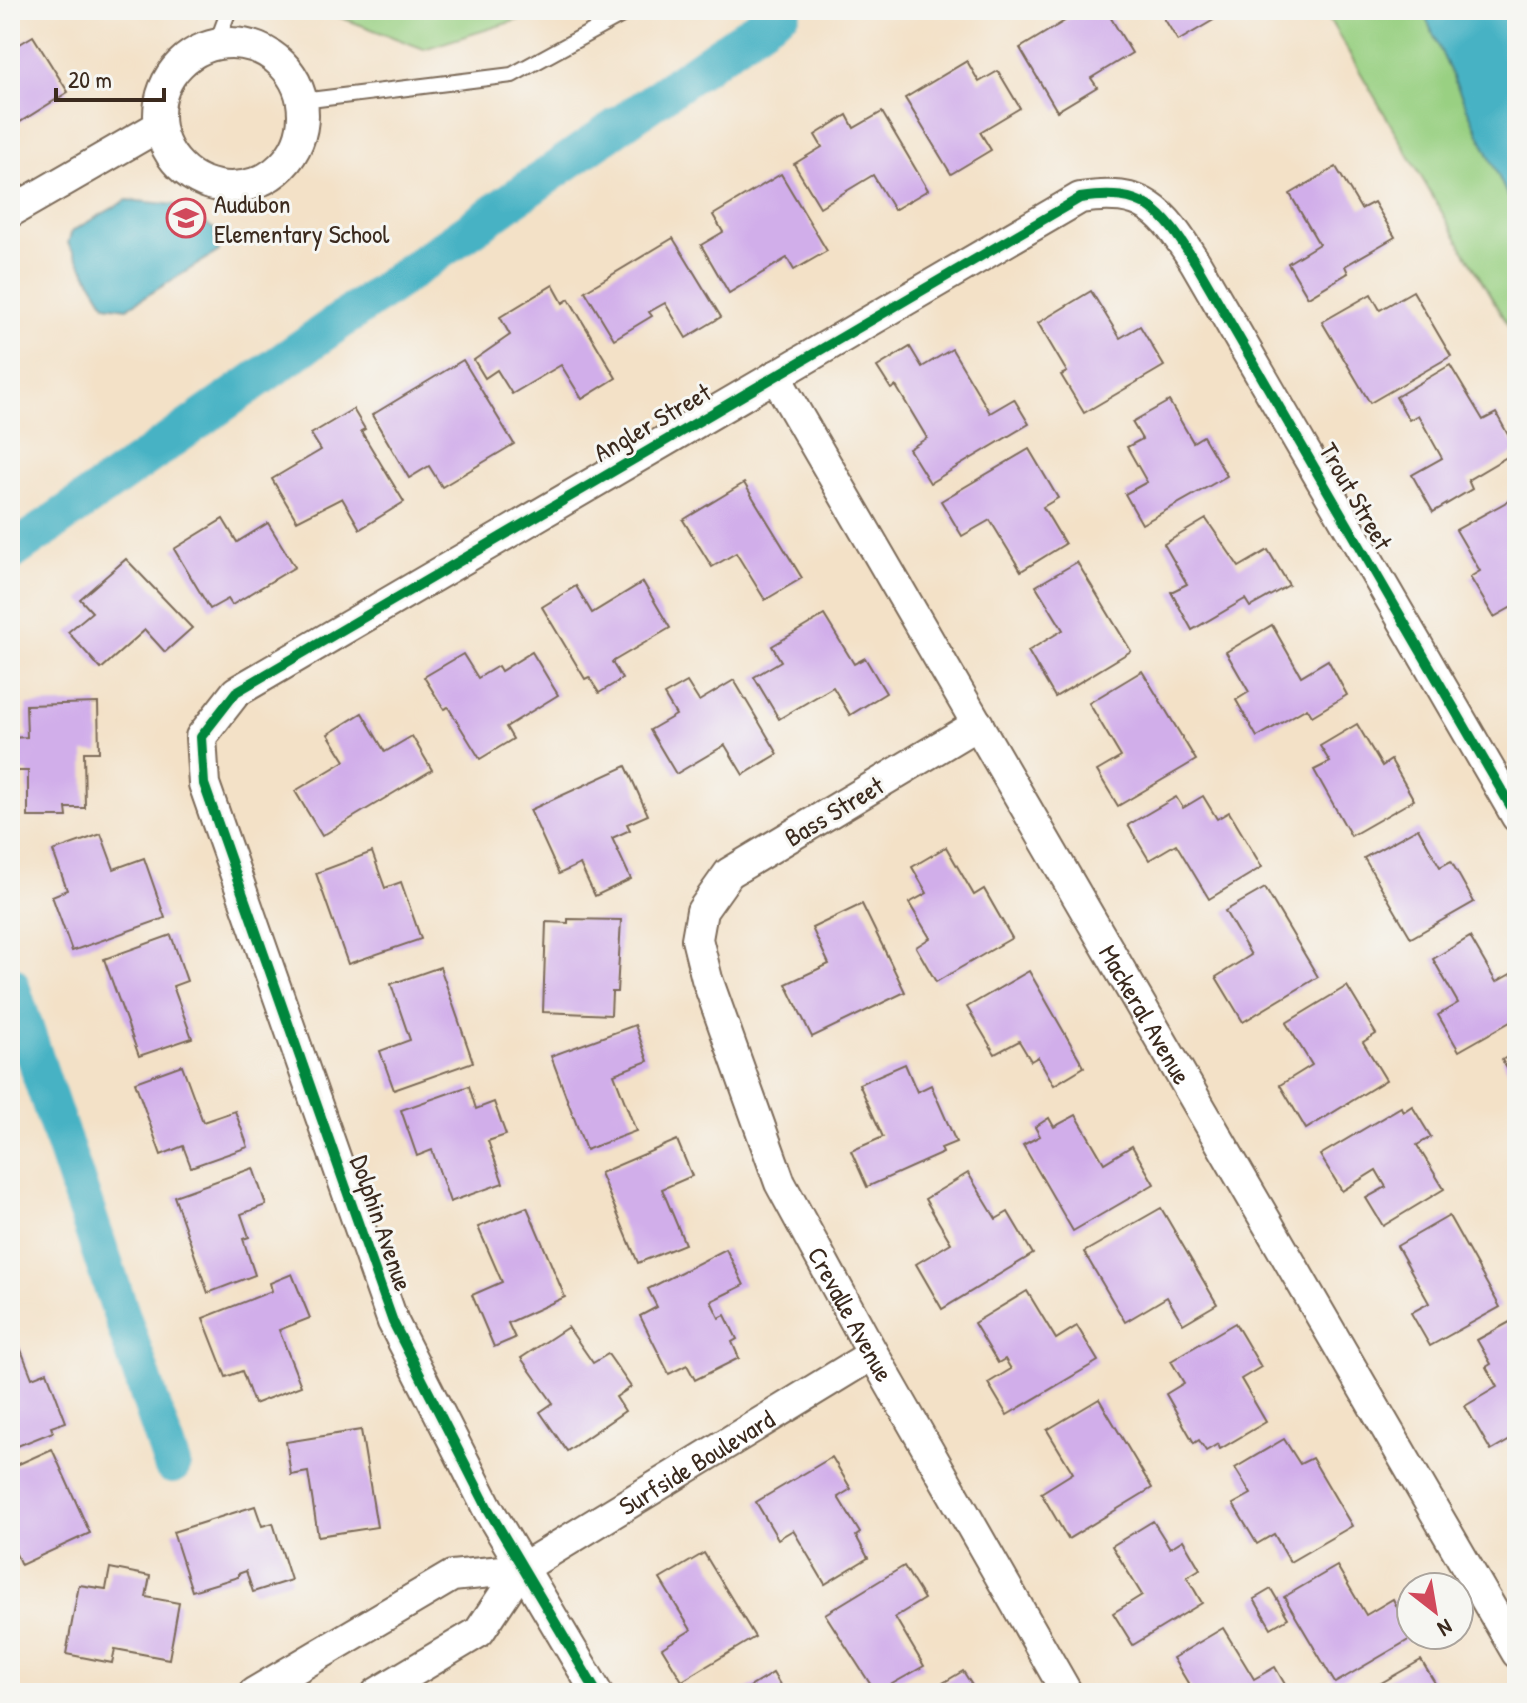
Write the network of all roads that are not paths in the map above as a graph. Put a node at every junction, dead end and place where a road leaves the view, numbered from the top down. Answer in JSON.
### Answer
{"nodes":[{"id":1,"x":229,"y":10,"type":"edge"},
{"id":2,"x":631,"y":10,"type":"edge"},
{"id":3,"x":215,"y":47,"type":"junction"},
{"id":4,"x":302,"y":101,"type":"junction"},
{"id":5,"x":159,"y":126,"type":"junction"},
{"id":6,"x":1148,"y":204,"type":"joint"},
{"id":7,"x":10,"y":212,"type":"edge"},
{"id":8,"x":775,"y":376,"type":"junction"},
{"id":9,"x":978,"y":724,"type":"junction"},
{"id":10,"x":201,"y":737,"type":"joint"},
{"id":11,"x":1517,"y":817,"type":"edge"},
{"id":12,"x":702,"y":911,"type":"joint"},
{"id":13,"x":873,"y":1354,"type":"junction"},
{"id":14,"x":521,"y":1569,"type":"junction"},
{"id":15,"x":1517,"y":1653,"type":"edge"},
{"id":16,"x":254,"y":1693,"type":"edge"},
{"id":17,"x":377,"y":1693,"type":"edge"},
{"id":18,"x":597,"y":1693,"type":"edge"},
{"id":19,"x":1067,"y":1693,"type":"edge"}],
"edges":[{"from":1,"to":3,"type":"lane"},
{"from":2,"to":4,"type":"lane"},
{"from":3,"to":4,"type":"street"},
{"from":3,"to":5,"type":"street"},
{"from":4,"to":5,"type":"street"},
{"from":5,"to":7,"type":"street"},
{"from":6,"to":8,"type":"street","name":"Angler Street"},
{"from":6,"to":11,"type":"street","name":"Trout Street"},
{"from":8,"to":9,"type":"street","name":"Mackeral Avenue"},
{"from":8,"to":10,"type":"street","name":"Angler Street"},
{"from":9,"to":12,"type":"street","name":"Bass Street"},
{"from":9,"to":15,"type":"street","name":"Mackeral Avenue"},
{"from":10,"to":14,"type":"street","name":"Dolphin Avenue"},
{"from":12,"to":13,"type":"street","name":"Crevalle Avenue"},
{"from":13,"to":14,"type":"street","name":"Surfside Boulevard"},
{"from":13,"to":19,"type":"street","name":"Crevalle Avenue"},
{"from":14,"to":16,"type":"street","name":"Surfside Boulevard"},
{"from":14,"to":17,"type":"street","name":"Surfside Boulevard"},
{"from":14,"to":18,"type":"street","name":"Dolphin Avenue"}]}
